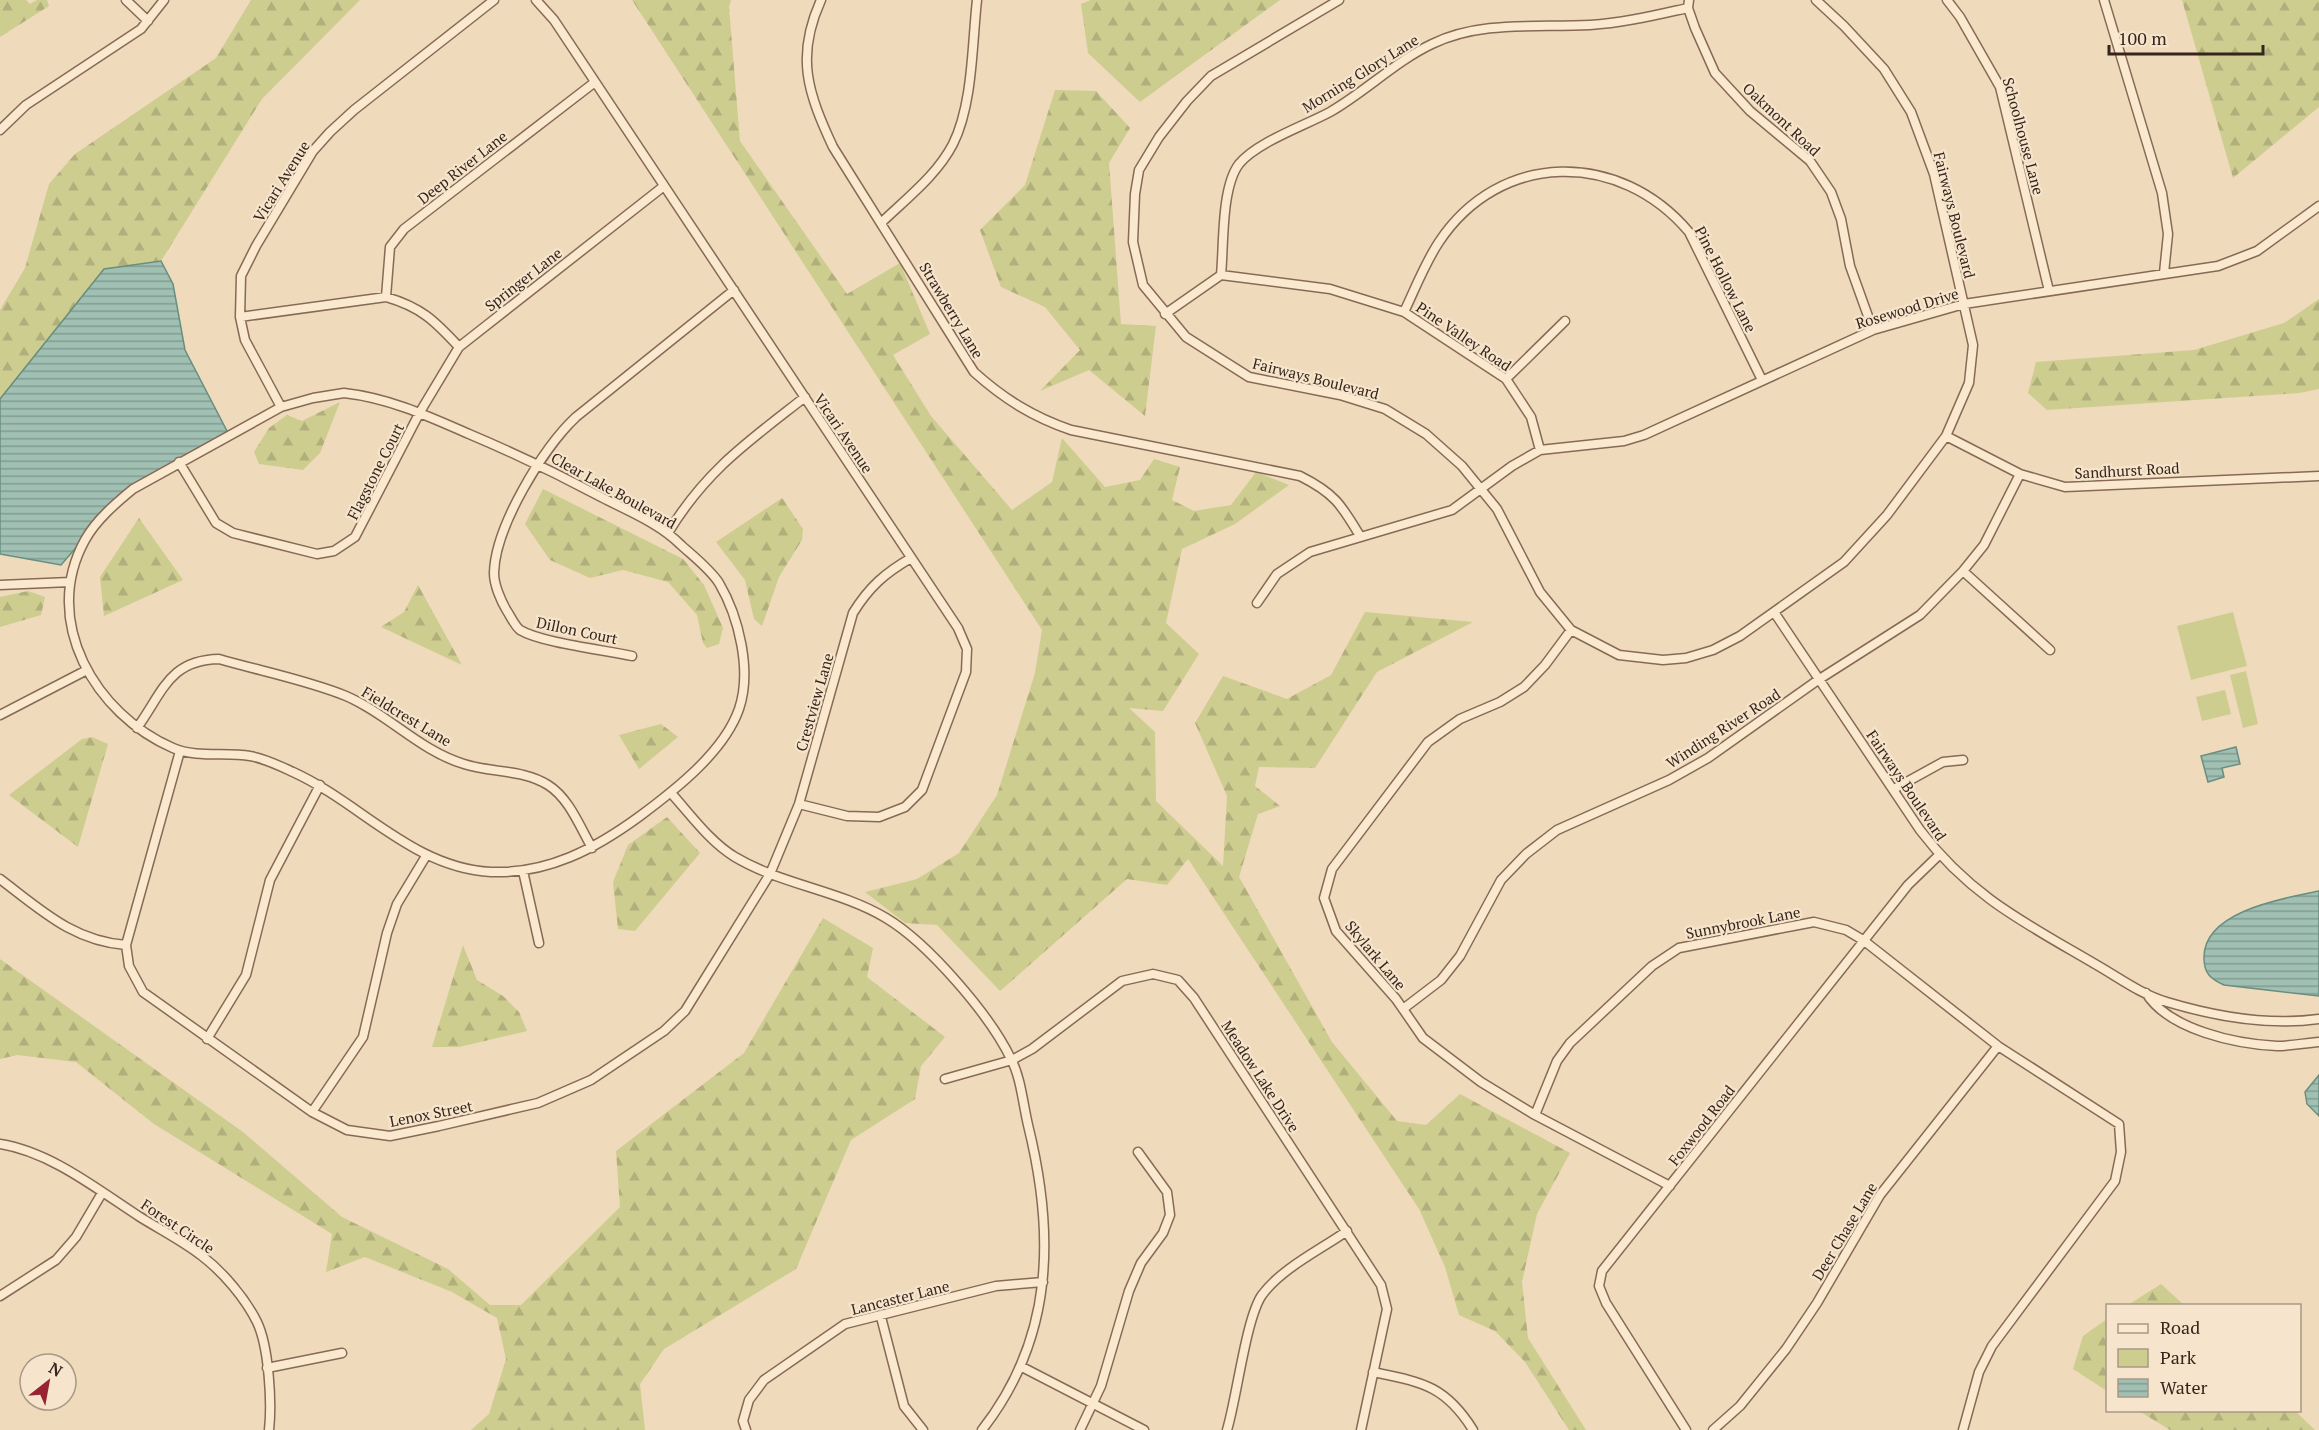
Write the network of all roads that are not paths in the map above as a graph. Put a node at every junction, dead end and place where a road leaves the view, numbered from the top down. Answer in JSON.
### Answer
{"nodes":[{"id":1,"x":126,"y":0,"type":"edge"},
{"id":2,"x":164,"y":0,"type":"edge"},
{"id":3,"x":494,"y":0,"type":"edge"},
{"id":4,"x":536,"y":0,"type":"edge"},
{"id":5,"x":821,"y":0,"type":"edge"},
{"id":6,"x":976,"y":0,"type":"edge"},
{"id":7,"x":1339,"y":0,"type":"edge"},
{"id":8,"x":1816,"y":0,"type":"edge"},
{"id":9,"x":1947,"y":0,"type":"edge"},
{"id":10,"x":2104,"y":0,"type":"edge"},
{"id":11,"x":1689,"y":4,"type":"edge"},
{"id":12,"x":148,"y":21,"type":"junction"},
{"id":13,"x":595,"y":82,"type":"junction"},
{"id":14,"x":0,"y":130,"type":"edge"},
{"id":15,"x":664,"y":186,"type":"junction"},
{"id":16,"x":2319,"y":206,"type":"edge"},
{"id":17,"x":882,"y":222,"type":"junction"},
{"id":18,"x":2164,"y":273,"type":"junction"},
{"id":19,"x":1221,"y":275,"type":"junction"},
{"id":20,"x":734,"y":290,"type":"junction"},
{"id":21,"x":2049,"y":291,"type":"junction"},
{"id":22,"x":386,"y":297,"type":"junction"},
{"id":23,"x":1964,"y":304,"type":"junction"},
{"id":24,"x":1404,"y":312,"type":"junction"},
{"id":25,"x":1165,"y":314,"type":"junction"},
{"id":26,"x":240,"y":317,"type":"junction"},
{"id":27,"x":1565,"y":321,"type":"dead end"},
{"id":28,"x":1873,"y":330,"type":"junction"},
{"id":29,"x":459,"y":347,"type":"junction"},
{"id":30,"x":1506,"y":380,"type":"junction"},
{"id":31,"x":1762,"y":380,"type":"junction"},
{"id":32,"x":805,"y":397,"type":"junction"},
{"id":33,"x":281,"y":407,"type":"junction"},
{"id":34,"x":420,"y":412,"type":"junction"},
{"id":35,"x":1946,"y":436,"type":"junction"},
{"id":36,"x":1540,"y":450,"type":"junction"},
{"id":37,"x":179,"y":462,"type":"junction"},
{"id":38,"x":538,"y":464,"type":"junction"},
{"id":39,"x":2020,"y":474,"type":"junction"},
{"id":40,"x":2319,"y":476,"type":"edge"},
{"id":41,"x":1482,"y":490,"type":"junction"},
{"id":42,"x":668,"y":533,"type":"junction"},
{"id":43,"x":1360,"y":536,"type":"junction"},
{"id":44,"x":911,"y":558,"type":"junction"},
{"id":45,"x":1963,"y":571,"type":"junction"},
{"id":46,"x":70,"y":582,"type":"junction"},
{"id":47,"x":0,"y":585,"type":"edge"},
{"id":48,"x":1257,"y":603,"type":"dead end"},
{"id":49,"x":1774,"y":612,"type":"junction"},
{"id":50,"x":1571,"y":630,"type":"junction"},
{"id":51,"x":2050,"y":650,"type":"dead end"},
{"id":52,"x":632,"y":656,"type":"dead end"},
{"id":53,"x":85,"y":671,"type":"junction"},
{"id":54,"x":1818,"y":680,"type":"junction"},
{"id":55,"x":0,"y":716,"type":"edge"},
{"id":56,"x":137,"y":729,"type":"junction"},
{"id":57,"x":180,"y":751,"type":"junction"},
{"id":58,"x":1963,"y":760,"type":"dead end"},
{"id":59,"x":320,"y":785,"type":"junction"},
{"id":60,"x":1894,"y":789,"type":"junction"},
{"id":61,"x":671,"y":793,"type":"junction"},
{"id":62,"x":799,"y":804,"type":"junction"},
{"id":63,"x":592,"y":848,"type":"junction"},
{"id":64,"x":1939,"y":855,"type":"junction"},
{"id":65,"x":426,"y":856,"type":"junction"},
{"id":66,"x":523,"y":871,"type":"junction"},
{"id":67,"x":770,"y":874,"type":"junction"},
{"id":68,"x":0,"y":879,"type":"edge"},
{"id":69,"x":1863,"y":940,"type":"junction"},
{"id":70,"x":539,"y":943,"type":"dead end"},
{"id":71,"x":126,"y":945,"type":"junction"},
{"id":72,"x":2146,"y":993,"type":"junction"},
{"id":73,"x":1403,"y":1009,"type":"junction"},
{"id":74,"x":2319,"y":1019,"type":"edge"},
{"id":75,"x":207,"y":1039,"type":"junction"},
{"id":76,"x":2319,"y":1042,"type":"edge"},
{"id":77,"x":1998,"y":1046,"type":"junction"},
{"id":78,"x":1012,"y":1060,"type":"junction"},
{"id":79,"x":945,"y":1079,"type":"dead end"},
{"id":80,"x":312,"y":1112,"type":"junction"},
{"id":81,"x":1535,"y":1115,"type":"junction"},
{"id":82,"x":0,"y":1144,"type":"edge"},
{"id":83,"x":1138,"y":1152,"type":"dead end"},
{"id":84,"x":1670,"y":1186,"type":"junction"},
{"id":85,"x":102,"y":1193,"type":"junction"},
{"id":86,"x":1347,"y":1231,"type":"junction"},
{"id":87,"x":1043,"y":1282,"type":"junction"},
{"id":88,"x":0,"y":1296,"type":"edge"},
{"id":89,"x":881,"y":1317,"type":"junction"},
{"id":90,"x":342,"y":1353,"type":"dead end"},
{"id":91,"x":1022,"y":1367,"type":"junction"},
{"id":92,"x":267,"y":1368,"type":"junction"},
{"id":93,"x":1372,"y":1372,"type":"junction"},
{"id":94,"x":1093,"y":1403,"type":"junction"},
{"id":95,"x":269,"y":1430,"type":"edge"},
{"id":96,"x":746,"y":1430,"type":"edge"},
{"id":97,"x":923,"y":1430,"type":"edge"},
{"id":98,"x":982,"y":1430,"type":"edge"},
{"id":99,"x":1080,"y":1430,"type":"edge"},
{"id":100,"x":1144,"y":1430,"type":"edge"},
{"id":101,"x":1227,"y":1430,"type":"edge"},
{"id":102,"x":1361,"y":1430,"type":"edge"},
{"id":103,"x":1473,"y":1430,"type":"edge"},
{"id":104,"x":1686,"y":1430,"type":"edge"},
{"id":105,"x":1713,"y":1430,"type":"edge"},
{"id":106,"x":1963,"y":1430,"type":"edge"}],
"edges":[{"from":1,"to":12,"type":"street"},
{"from":2,"to":12,"type":"street"},
{"from":3,"to":26,"type":"street","name":"Vicari Avenue"},
{"from":4,"to":13,"type":"street","name":"Vicari Avenue"},
{"from":5,"to":17,"type":"street","name":"Strawberry Lane"},
{"from":6,"to":17,"type":"street"},
{"from":7,"to":25,"type":"street","name":"Fairways Boulevard"},
{"from":8,"to":23,"type":"street","name":"Fairways Boulevard"},
{"from":9,"to":21,"type":"street","name":"Schoolhouse Lane"},
{"from":10,"to":18,"type":"street"},
{"from":11,"to":19,"type":"street","name":"Morning Glory Lane"},
{"from":11,"to":28,"type":"street","name":"Oakmont Road"},
{"from":12,"to":14,"type":"street"},
{"from":13,"to":15,"type":"street","name":"Vicari Avenue"},
{"from":13,"to":22,"type":"street","name":"Deep River Lane"},
{"from":15,"to":20,"type":"street","name":"Vicari Avenue"},
{"from":15,"to":29,"type":"street","name":"Springer Lane"},
{"from":16,"to":18,"type":"street","name":"Rosewood Drive"},
{"from":17,"to":43,"type":"street","name":"Strawberry Lane"},
{"from":18,"to":21,"type":"street","name":"Rosewood Drive"},
{"from":19,"to":24,"type":"street","name":"Pine Valley Road"},
{"from":19,"to":25,"type":"street"},
{"from":20,"to":32,"type":"street","name":"Vicari Avenue"},
{"from":20,"to":38,"type":"street","name":"Dillon Court"},
{"from":21,"to":23,"type":"street","name":"Rosewood Drive"},
{"from":22,"to":26,"type":"street"},
{"from":22,"to":29,"type":"street"},
{"from":23,"to":28,"type":"street","name":"Rosewood Drive"},
{"from":23,"to":35,"type":"street","name":"Fairways Boulevard"},
{"from":24,"to":30,"type":"street","name":"Pine Valley Road"},
{"from":24,"to":31,"type":"street","name":"Pine Hollow Lane"},
{"from":25,"to":41,"type":"street","name":"Fairways Boulevard"},
{"from":26,"to":33,"type":"street","name":"Vicari Avenue"},
{"from":27,"to":30,"type":"street"},
{"from":28,"to":31,"type":"street","name":"Rosewood Drive"},
{"from":29,"to":34,"type":"street","name":"Springer Lane"},
{"from":30,"to":36,"type":"street","name":"Pine Valley Road"},
{"from":31,"to":36,"type":"street","name":"Rosewood Drive"},
{"from":32,"to":42,"type":"street"},
{"from":32,"to":44,"type":"street","name":"Vicari Avenue"},
{"from":33,"to":34,"type":"street","name":"Clear Lake Boulevard"},
{"from":33,"to":37,"type":"street","name":"Clear Lake Boulevard"},
{"from":34,"to":37,"type":"street","name":"Flagstone Court"},
{"from":34,"to":38,"type":"street","name":"Clear Lake Boulevard"},
{"from":35,"to":39,"type":"street","name":"Sandhurst Road"},
{"from":35,"to":49,"type":"street","name":"Fairways Boulevard"},
{"from":36,"to":41,"type":"street","name":"Rosewood Drive"},
{"from":37,"to":46,"type":"street","name":"Clear Lake Boulevard"},
{"from":38,"to":42,"type":"street","name":"Clear Lake Boulevard"},
{"from":38,"to":52,"type":"street","name":"Dillon Court"},
{"from":39,"to":40,"type":"street","name":"Sandhurst Road"},
{"from":39,"to":45,"type":"street","name":"Winding River Road"},
{"from":41,"to":43,"type":"street","name":"Rosewood Drive"},
{"from":41,"to":50,"type":"street","name":"Fairways Boulevard"},
{"from":42,"to":61,"type":"street","name":"Clear Lake Boulevard"},
{"from":43,"to":48,"type":"street","name":"Rosewood Drive"},
{"from":44,"to":62,"type":"street","name":"Crestview Lane"},
{"from":44,"to":62,"type":"street","name":"Vicari Avenue"},
{"from":45,"to":51,"type":"street"},
{"from":45,"to":54,"type":"street","name":"Winding River Road"},
{"from":46,"to":47,"type":"street"},
{"from":46,"to":53,"type":"street","name":"Clear Lake Boulevard"},
{"from":49,"to":50,"type":"street","name":"Fairways Boulevard"},
{"from":49,"to":54,"type":"street","name":"Fairways Boulevard"},
{"from":50,"to":73,"type":"street","name":"Skylark Lane"},
{"from":53,"to":55,"type":"street"},
{"from":53,"to":56,"type":"street","name":"Clear Lake Boulevard"},
{"from":54,"to":60,"type":"street","name":"Fairways Boulevard"},
{"from":54,"to":73,"type":"street","name":"Winding River Road"},
{"from":56,"to":57,"type":"street","name":"Clear Lake Boulevard"},
{"from":56,"to":63,"type":"street","name":"Fieldcrest Lane"},
{"from":57,"to":59,"type":"street","name":"Clear Lake Boulevard"},
{"from":57,"to":71,"type":"street","name":"Lenox Street"},
{"from":58,"to":60,"type":"street"},
{"from":59,"to":65,"type":"street","name":"Clear Lake Boulevard"},
{"from":59,"to":75,"type":"street"},
{"from":60,"to":64,"type":"street","name":"Fairways Boulevard"},
{"from":61,"to":63,"type":"street","name":"Clear Lake Boulevard"},
{"from":61,"to":67,"type":"street"},
{"from":62,"to":67,"type":"street","name":"Crestview Lane"},
{"from":63,"to":66,"type":"street","name":"Clear Lake Boulevard"},
{"from":64,"to":69,"type":"street","name":"Foxwood Road"},
{"from":64,"to":72,"type":"street","name":"Fairways Boulevard"},
{"from":65,"to":66,"type":"street","name":"Clear Lake Boulevard"},
{"from":65,"to":80,"type":"street"},
{"from":66,"to":70,"type":"street"},
{"from":67,"to":78,"type":"street"},
{"from":67,"to":80,"type":"street","name":"Lenox Street"},
{"from":68,"to":71,"type":"street"},
{"from":69,"to":77,"type":"street","name":"Sunnybrook Lane"},
{"from":69,"to":81,"type":"street","name":"Sunnybrook Lane"},
{"from":69,"to":84,"type":"street","name":"Foxwood Road"},
{"from":71,"to":75,"type":"street","name":"Lenox Street"},
{"from":72,"to":74,"type":"street","name":"Fairways Boulevard"},
{"from":72,"to":76,"type":"street","name":"Fairways Boulevard"},
{"from":73,"to":81,"type":"street","name":"Skylark Lane"},
{"from":75,"to":80,"type":"street","name":"Lenox Street"},
{"from":77,"to":105,"type":"street","name":"Deer Chase Lane"},
{"from":77,"to":106,"type":"street","name":"Sunnybrook Lane"},
{"from":78,"to":79,"type":"street","name":"Meadow Lake Drive"},
{"from":78,"to":86,"type":"street","name":"Meadow Lake Drive"},
{"from":78,"to":87,"type":"street"},
{"from":81,"to":84,"type":"street","name":"Skylark Lane"},
{"from":82,"to":85,"type":"street","name":"Forest Circle"},
{"from":83,"to":94,"type":"street"},
{"from":84,"to":104,"type":"street","name":"Foxwood Road"},
{"from":85,"to":88,"type":"street"},
{"from":85,"to":92,"type":"street","name":"Forest Circle"},
{"from":86,"to":93,"type":"street","name":"Meadow Lake Drive"},
{"from":86,"to":101,"type":"street"},
{"from":87,"to":89,"type":"street","name":"Lancaster Lane"},
{"from":87,"to":91,"type":"street"},
{"from":89,"to":96,"type":"street","name":"Lancaster Lane"},
{"from":89,"to":97,"type":"street"},
{"from":90,"to":92,"type":"street"},
{"from":91,"to":94,"type":"street"},
{"from":91,"to":98,"type":"street"},
{"from":92,"to":95,"type":"street","name":"Forest Circle"},
{"from":93,"to":102,"type":"street","name":"Meadow Lake Drive"},
{"from":93,"to":103,"type":"street"},
{"from":94,"to":99,"type":"street"},
{"from":94,"to":100,"type":"street"}]}
